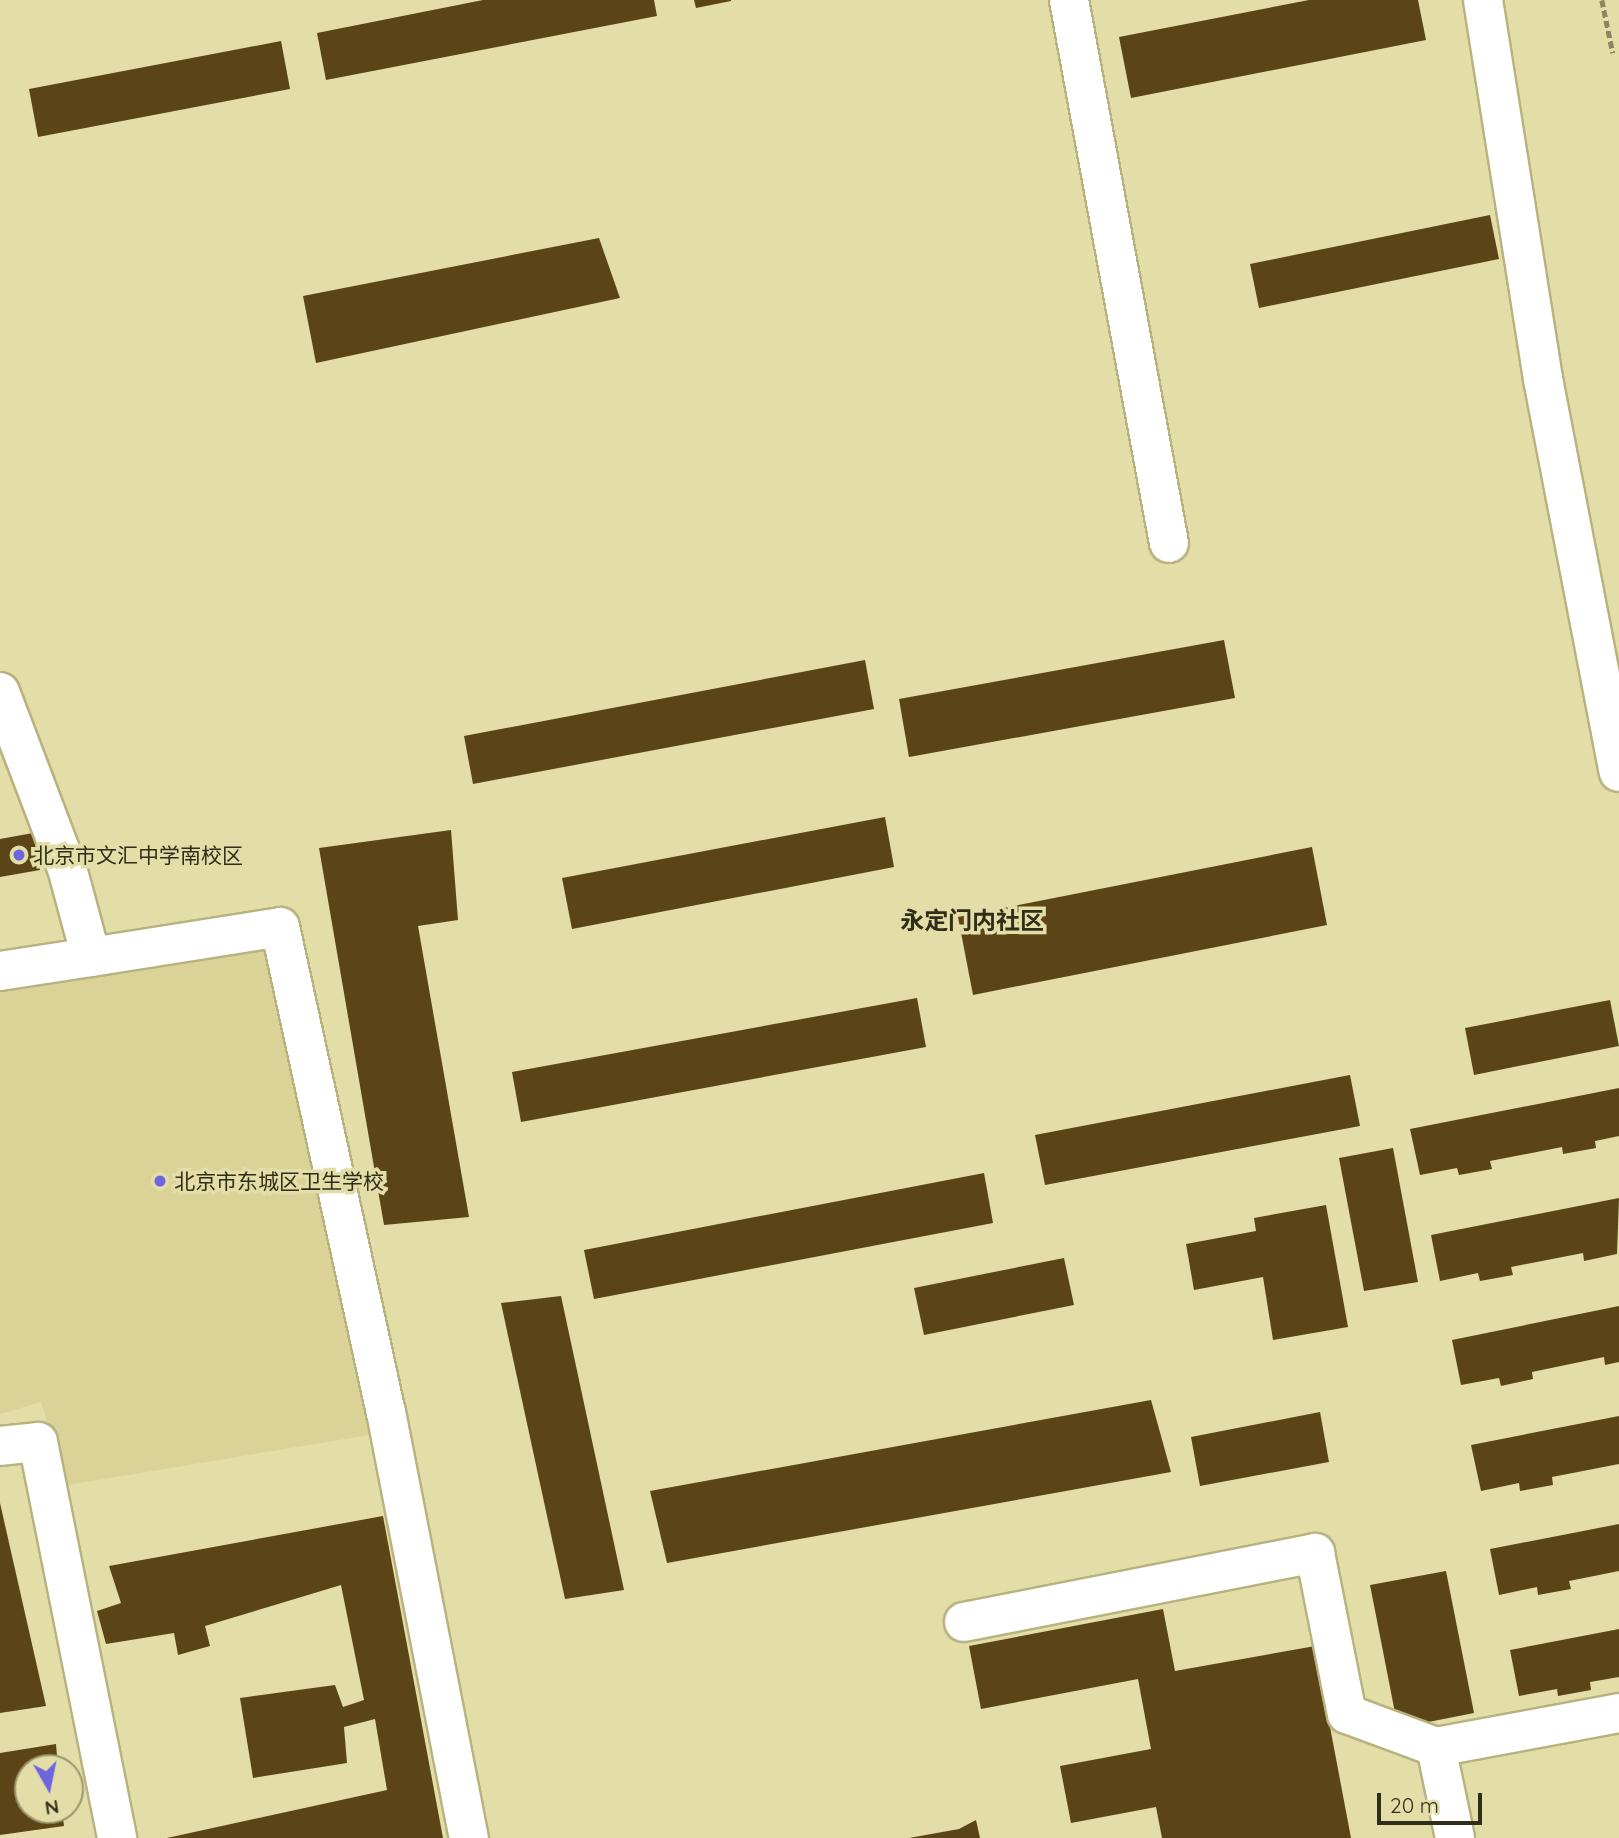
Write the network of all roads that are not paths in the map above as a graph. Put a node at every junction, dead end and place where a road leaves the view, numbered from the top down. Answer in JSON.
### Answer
{"nodes":[{"id":1,"x":1069,"y":0,"type":"edge"},
{"id":2,"x":1483,"y":0,"type":"edge"},
{"id":3,"x":1169,"y":543,"type":"dead end"},
{"id":4,"x":0,"y":692,"type":"edge"},
{"id":5,"x":1619,"y":772,"type":"edge"},
{"id":6,"x":91,"y":957,"type":"junction"},
{"id":7,"x":0,"y":971,"type":"edge"},
{"id":8,"x":0,"y":1446,"type":"edge"},
{"id":9,"x":964,"y":1622,"type":"dead end"},
{"id":10,"x":1619,"y":1713,"type":"edge"},
{"id":11,"x":1436,"y":1746,"type":"junction"},
{"id":12,"x":117,"y":1838,"type":"edge"},
{"id":13,"x":469,"y":1838,"type":"edge"},
{"id":14,"x":1455,"y":1838,"type":"edge"}],
"edges":[{"from":1,"to":3,"type":"street"},
{"from":2,"to":5,"type":"street"},
{"from":4,"to":6,"type":"street"},
{"from":6,"to":7,"type":"street"},
{"from":6,"to":13,"type":"street"},
{"from":8,"to":12,"type":"street"},
{"from":9,"to":11,"type":"street"},
{"from":10,"to":11,"type":"street"},
{"from":11,"to":14,"type":"street"}]}
